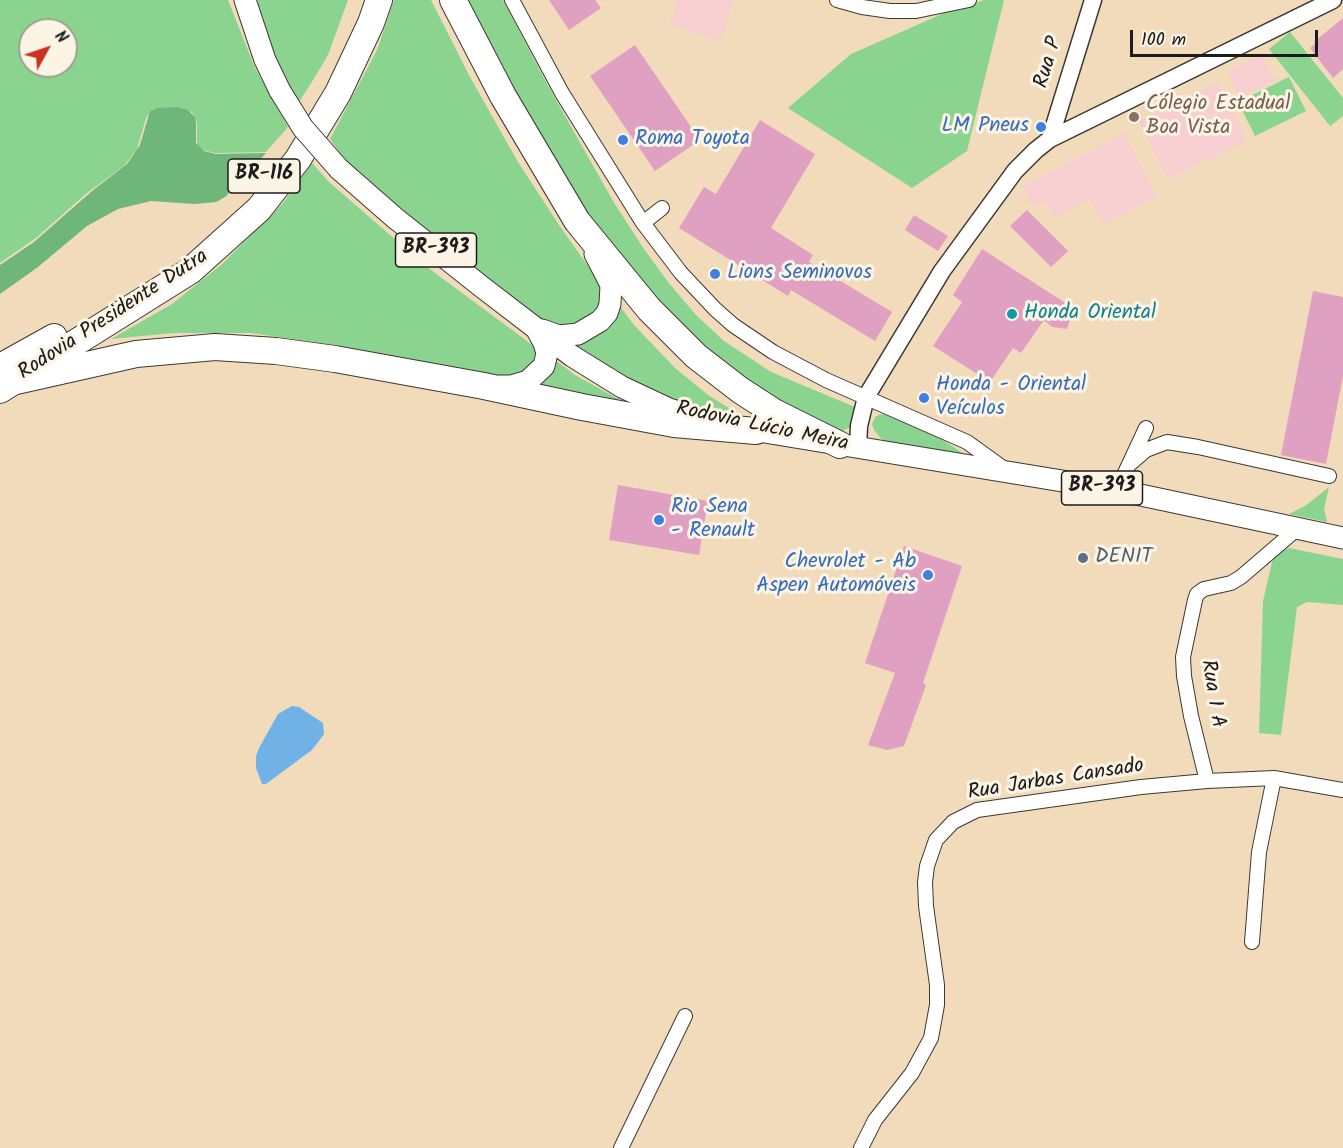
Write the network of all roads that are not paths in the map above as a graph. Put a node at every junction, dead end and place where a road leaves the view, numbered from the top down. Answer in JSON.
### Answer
{"nodes":[{"id":1,"x":245,"y":0,"type":"edge"},
{"id":2,"x":361,"y":0,"type":"edge"},
{"id":3,"x":379,"y":0,"type":"edge"},
{"id":4,"x":453,"y":0,"type":"edge"},
{"id":5,"x":512,"y":0,"type":"edge"},
{"id":6,"x":837,"y":0,"type":"edge"},
{"id":7,"x":969,"y":0,"type":"edge"},
{"id":8,"x":1093,"y":0,"type":"edge"},
{"id":9,"x":1333,"y":0,"type":"edge"},
{"id":10,"x":1050,"y":139,"type":"junction"},
{"id":11,"x":662,"y":208,"type":"dead end"},
{"id":12,"x":577,"y":221,"type":"junction"},
{"id":13,"x":643,"y":223,"type":"junction"},
{"id":14,"x":536,"y":328,"type":"junction"},
{"id":15,"x":5,"y":379,"type":"edge"},
{"id":16,"x":484,"y":386,"type":"junction"},
{"id":17,"x":866,"y":397,"type":"junction"},
{"id":18,"x":1146,"y":428,"type":"dead end"},
{"id":19,"x":756,"y":431,"type":"junction"},
{"id":20,"x":849,"y":447,"type":"junction"},
{"id":21,"x":1131,"y":463,"type":"junction"},
{"id":22,"x":1009,"y":473,"type":"junction"},
{"id":23,"x":1329,"y":476,"type":"dead end"},
{"id":24,"x":1117,"y":490,"type":"junction"},
{"id":25,"x":1298,"y":528,"type":"junction"},
{"id":26,"x":1343,"y":538,"type":"edge"},
{"id":27,"x":1274,"y":778,"type":"junction"},
{"id":28,"x":1207,"y":781,"type":"junction"},
{"id":29,"x":1343,"y":790,"type":"edge"},
{"id":30,"x":1252,"y":942,"type":"dead end"},
{"id":31,"x":685,"y":1016,"type":"dead end"},
{"id":32,"x":621,"y":1148,"type":"edge"},
{"id":33,"x":861,"y":1148,"type":"edge"}],
"edges":[{"from":1,"to":14,"type":"main road","name":"Rodovia Lúcio Meira","number":"BR-393","bridge":true},
{"from":2,"to":15,"type":"highway","name":"Rodovia Presidente Dutra","number":"BR-116"},
{"from":3,"to":15,"type":"highway","name":"Rodovia Presidente Dutra","number":"BR-116"},
{"from":4,"to":12,"type":"highway"},
{"from":5,"to":13,"type":"street"},
{"from":6,"to":7,"type":"street"},
{"from":8,"to":10,"type":"street","name":"Rua P"},
{"from":9,"to":10,"type":"street"},
{"from":10,"to":17,"type":"street"},
{"from":11,"to":13,"type":"street"},
{"from":12,"to":14,"type":"main road"},
{"from":12,"to":20,"type":"highway"},
{"from":13,"to":17,"type":"street"},
{"from":14,"to":16,"type":"main road"},
{"from":14,"to":19,"type":"main road","name":"Rodovia Lúcio Meira","number":"BR-393"},
{"from":15,"to":16,"type":"highway"},
{"from":16,"to":19,"type":"highway"},
{"from":17,"to":20,"type":"street"},
{"from":17,"to":22,"type":"street"},
{"from":18,"to":21,"type":"street"},
{"from":19,"to":20,"type":"main road","name":"Rodovia Lúcio Meira","number":"BR-393"},
{"from":20,"to":22,"type":"main road","name":"Rodovia Lúcio Meira","number":"BR-393"},
{"from":21,"to":23,"type":"street"},
{"from":21,"to":24,"type":"street"},
{"from":22,"to":24,"type":"main road","name":"Rodovia Lúcio Meira","number":"BR-393"},
{"from":24,"to":25,"type":"main road","name":"Rodovia Lúcio Meira","number":"BR-393"},
{"from":25,"to":26,"type":"main road","name":"Rodovia Lúcio Meira","number":"BR-393"},
{"from":25,"to":28,"type":"street","name":"Rua 1 A"},
{"from":27,"to":28,"type":"street","name":"Rua Jarbas Cansado"},
{"from":27,"to":29,"type":"street","name":"Rua Jarbas Cansado"},
{"from":27,"to":30,"type":"street"},
{"from":28,"to":33,"type":"street","name":"Rua Jarbas Cansado"},
{"from":31,"to":32,"type":"street"}]}
